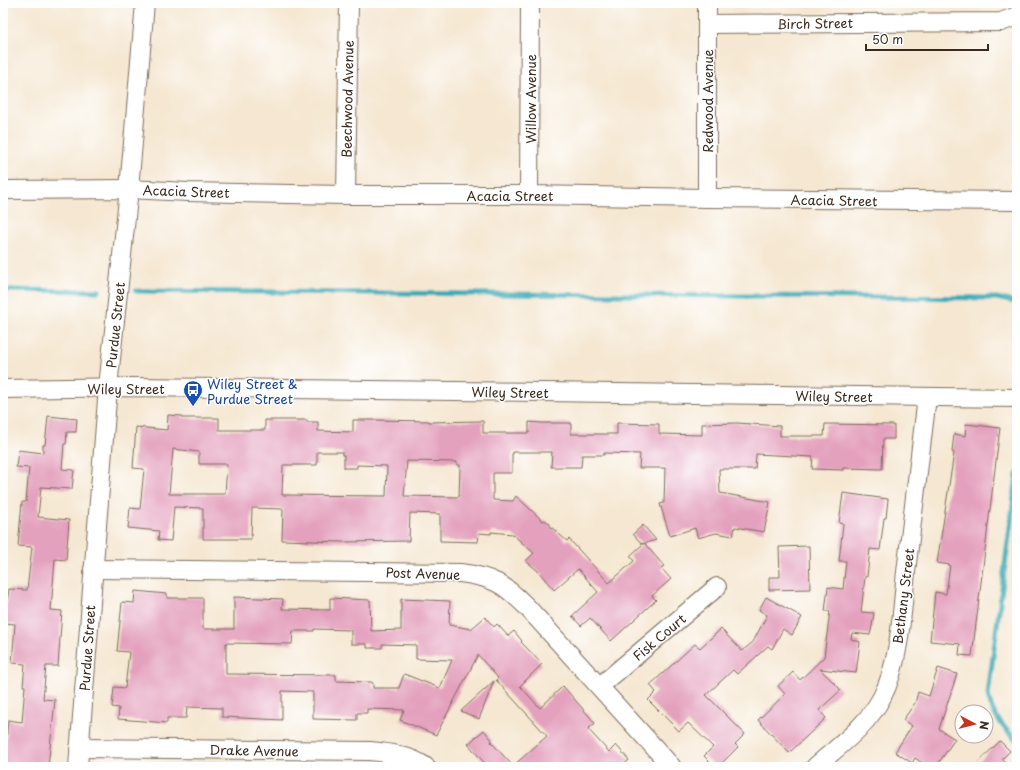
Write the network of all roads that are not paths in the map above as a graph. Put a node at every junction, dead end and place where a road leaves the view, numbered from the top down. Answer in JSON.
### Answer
{"nodes":[{"id":1,"x":145,"y":3,"type":"edge"},
{"id":2,"x":349,"y":3,"type":"edge"},
{"id":3,"x":530,"y":3,"type":"edge"},
{"id":4,"x":707,"y":3,"type":"edge"},
{"id":5,"x":1017,"y":16,"type":"edge"},
{"id":6,"x":707,"y":24,"type":"junction"},
{"id":7,"x":129,"y":189,"type":"junction"},
{"id":8,"x":3,"y":190,"type":"edge"},
{"id":9,"x":346,"y":195,"type":"junction"},
{"id":10,"x":529,"y":195,"type":"junction"},
{"id":11,"x":707,"y":198,"type":"junction"},
{"id":12,"x":1017,"y":201,"type":"edge"},
{"id":13,"x":108,"y":387,"type":"junction"},
{"id":14,"x":3,"y":389,"type":"edge"},
{"id":15,"x":927,"y":397,"type":"junction"},
{"id":16,"x":1017,"y":398,"type":"edge"},
{"id":17,"x":93,"y":569,"type":"junction"},
{"id":18,"x":717,"y":587,"type":"dead end"},
{"id":19,"x":600,"y":686,"type":"junction"},
{"id":20,"x":79,"y":748,"type":"junction"},
{"id":21,"x":78,"y":767,"type":"edge"},
{"id":22,"x":426,"y":767,"type":"edge"},
{"id":23,"x":672,"y":767,"type":"edge"},
{"id":24,"x":815,"y":767,"type":"edge"}],
"edges":[{"from":1,"to":7,"type":"street","name":"Purdue Street"},
{"from":2,"to":9,"type":"street","name":"Beechwood Avenue"},
{"from":3,"to":10,"type":"street","name":"Willow Avenue"},
{"from":4,"to":6,"type":"street","name":"Redwood Avenue"},
{"from":5,"to":6,"type":"street","name":"Birch Street"},
{"from":6,"to":11,"type":"street","name":"Redwood Avenue"},
{"from":7,"to":8,"type":"street","name":"Acacia Street"},
{"from":7,"to":9,"type":"street","name":"Acacia Street"},
{"from":7,"to":13,"type":"street","name":"Purdue Street"},
{"from":9,"to":10,"type":"street","name":"Acacia Street"},
{"from":10,"to":11,"type":"street","name":"Acacia Street"},
{"from":11,"to":12,"type":"street","name":"Acacia Street"},
{"from":13,"to":14,"type":"street","name":"Wiley Street"},
{"from":13,"to":15,"type":"street","name":"Wiley Street"},
{"from":13,"to":17,"type":"street","name":"Purdue Street"},
{"from":15,"to":16,"type":"street","name":"Wiley Street"},
{"from":15,"to":24,"type":"street","name":"Bethany Street"},
{"from":17,"to":19,"type":"street","name":"Post Avenue"},
{"from":17,"to":20,"type":"street","name":"Purdue Street"},
{"from":18,"to":19,"type":"street","name":"Fisk Court"},
{"from":19,"to":23,"type":"street","name":"Post Avenue"},
{"from":20,"to":21,"type":"street","name":"Purdue Street"},
{"from":20,"to":22,"type":"street","name":"Drake Avenue"}]}
